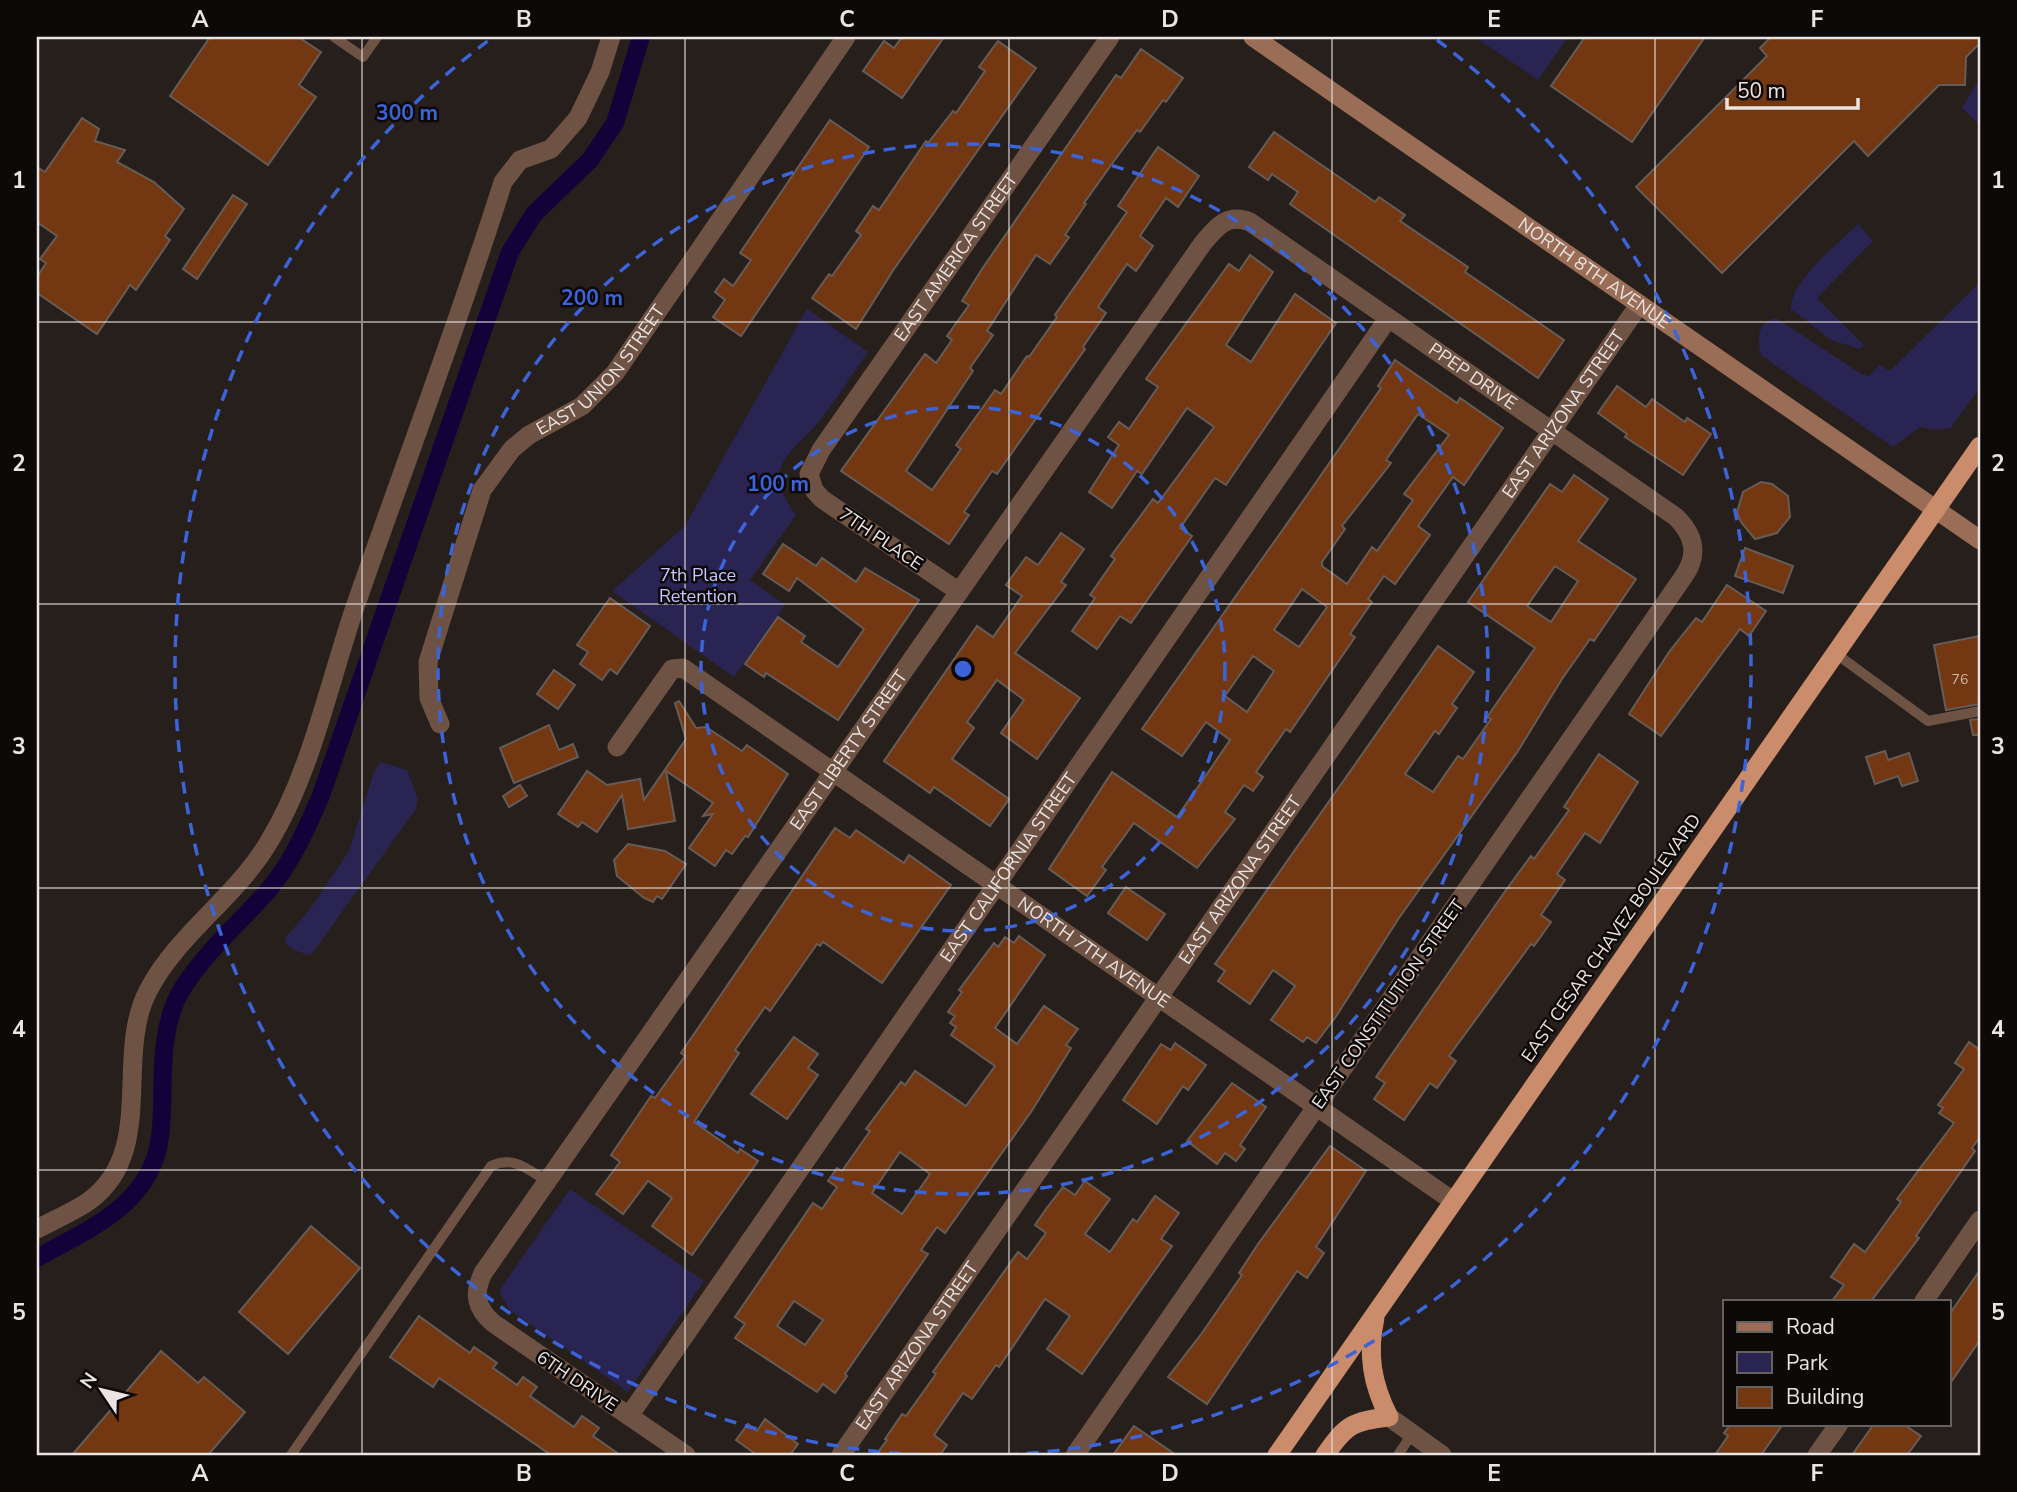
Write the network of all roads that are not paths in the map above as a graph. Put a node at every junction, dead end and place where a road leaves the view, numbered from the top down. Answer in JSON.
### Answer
{"nodes":[{"id":1,"x":334,"y":37,"type":"edge"},
{"id":2,"x":377,"y":37,"type":"edge"},
{"id":3,"x":611,"y":37,"type":"edge"},
{"id":4,"x":846,"y":37,"type":"edge"},
{"id":5,"x":1110,"y":37,"type":"edge"},
{"id":6,"x":1253,"y":37,"type":"edge"},
{"id":7,"x":1238,"y":217,"type":"joint"},
{"id":8,"x":1639,"y":305,"type":"junction"},
{"id":9,"x":1387,"y":320,"type":"junction"},
{"id":10,"x":1551,"y":432,"type":"junction"},
{"id":11,"x":1980,"y":446,"type":"edge"},
{"id":12,"x":810,"y":482,"type":"joint"},
{"id":13,"x":1937,"y":510,"type":"junction"},
{"id":14,"x":1980,"y":540,"type":"edge"},
{"id":15,"x":1694,"y":549,"type":"joint"},
{"id":16,"x":958,"y":591,"type":"junction"},
{"id":17,"x":1835,"y":653,"type":"junction"},
{"id":18,"x":1980,"y":711,"type":"edge"},
{"id":19,"x":440,"y":724,"type":"dead end"},
{"id":20,"x":618,"y":747,"type":"dead end"},
{"id":21,"x":834,"y":771,"type":"junction"},
{"id":22,"x":996,"y":884,"type":"junction"},
{"id":23,"x":1159,"y":997,"type":"junction"},
{"id":24,"x":1317,"y":1107,"type":"junction"},
{"id":25,"x":547,"y":1181,"type":"junction"},
{"id":26,"x":1453,"y":1201,"type":"junction"},
{"id":27,"x":1980,"y":1220,"type":"edge"},
{"id":28,"x":37,"y":1229,"type":"edge"},
{"id":29,"x":476,"y":1300,"type":"joint"},
{"id":30,"x":1925,"y":1300,"type":"edge"},
{"id":31,"x":1376,"y":1311,"type":"junction"},
{"id":32,"x":629,"y":1416,"type":"junction"},
{"id":33,"x":1389,"y":1418,"type":"junction"},
{"id":34,"x":1838,"y":1426,"type":"edge"},
{"id":35,"x":1412,"y":1434,"type":"junction"},
{"id":36,"x":291,"y":1455,"type":"edge"},
{"id":37,"x":686,"y":1455,"type":"edge"},
{"id":38,"x":841,"y":1455,"type":"edge"},
{"id":39,"x":1075,"y":1455,"type":"edge"},
{"id":40,"x":1277,"y":1455,"type":"edge"},
{"id":41,"x":1325,"y":1455,"type":"edge"},
{"id":42,"x":1398,"y":1455,"type":"edge"},
{"id":43,"x":1442,"y":1455,"type":"edge"},
{"id":44,"x":1817,"y":1455,"type":"edge"}],
"edges":[{"from":1,"to":2,"type":"lane"},
{"from":3,"to":28,"type":"street"},
{"from":4,"to":19,"type":"street","name":"EAST UNION STREET"},
{"from":5,"to":12,"type":"street","name":"EAST AMERICA STREET"},
{"from":6,"to":8,"type":"main road","name":"NORTH 8TH AVENUE"},
{"from":7,"to":9,"type":"street","name":"PPEP DRIVE"},
{"from":7,"to":16,"type":"street","name":"EAST LIBERTY STREET"},
{"from":8,"to":10,"type":"street","name":"EAST ARIZONA STREET"},
{"from":8,"to":13,"type":"main road","name":"NORTH 8TH AVENUE"},
{"from":9,"to":10,"type":"street","name":"PPEP DRIVE"},
{"from":9,"to":22,"type":"street","name":"EAST CALIFORNIA STREET"},
{"from":10,"to":15,"type":"street","name":"PPEP DRIVE"},
{"from":10,"to":23,"type":"street","name":"EAST ARIZONA STREET"},
{"from":11,"to":13,"type":"highway","name":"EAST CESAR CHAVEZ BOULEVARD"},
{"from":12,"to":16,"type":"street","name":"7TH PLACE"},
{"from":13,"to":14,"type":"main road","name":"NORTH 8TH AVENUE"},
{"from":13,"to":17,"type":"highway","name":"EAST CESAR CHAVEZ BOULEVARD"},
{"from":15,"to":24,"type":"street","name":"EAST CONSTITUTION STREET"},
{"from":16,"to":21,"type":"street","name":"EAST LIBERTY STREET"},
{"from":17,"to":18,"type":"lane"},
{"from":17,"to":26,"type":"highway","name":"EAST CESAR CHAVEZ BOULEVARD"},
{"from":20,"to":21,"type":"street","name":"NORTH 7TH AVENUE"},
{"from":21,"to":22,"type":"street","name":"NORTH 7TH AVENUE"},
{"from":21,"to":25,"type":"street","name":"EAST LIBERTY STREET"},
{"from":22,"to":23,"type":"street","name":"NORTH 7TH AVENUE"},
{"from":22,"to":32,"type":"street","name":"EAST CALIFORNIA STREET"},
{"from":23,"to":24,"type":"street","name":"NORTH 7TH AVENUE"},
{"from":23,"to":38,"type":"street","name":"EAST ARIZONA STREET"},
{"from":24,"to":26,"type":"street","name":"NORTH 7TH AVENUE"},
{"from":24,"to":39,"type":"street","name":"EAST CONSTITUTION STREET"},
{"from":25,"to":29,"type":"street","name":"EAST LIBERTY STREET"},
{"from":25,"to":36,"type":"lane"},
{"from":26,"to":31,"type":"highway","name":"EAST CESAR CHAVEZ BOULEVARD"},
{"from":27,"to":30,"type":"street"},
{"from":29,"to":32,"type":"street","name":"6TH DRIVE"},
{"from":31,"to":33,"type":"highway"},
{"from":31,"to":40,"type":"highway","name":"EAST CESAR CHAVEZ BOULEVARD"},
{"from":32,"to":37,"type":"street","name":"6TH DRIVE"},
{"from":33,"to":35,"type":"street"},
{"from":33,"to":41,"type":"highway"},
{"from":34,"to":44,"type":"street"},
{"from":35,"to":42,"type":"lane"},
{"from":35,"to":43,"type":"street"}]}
